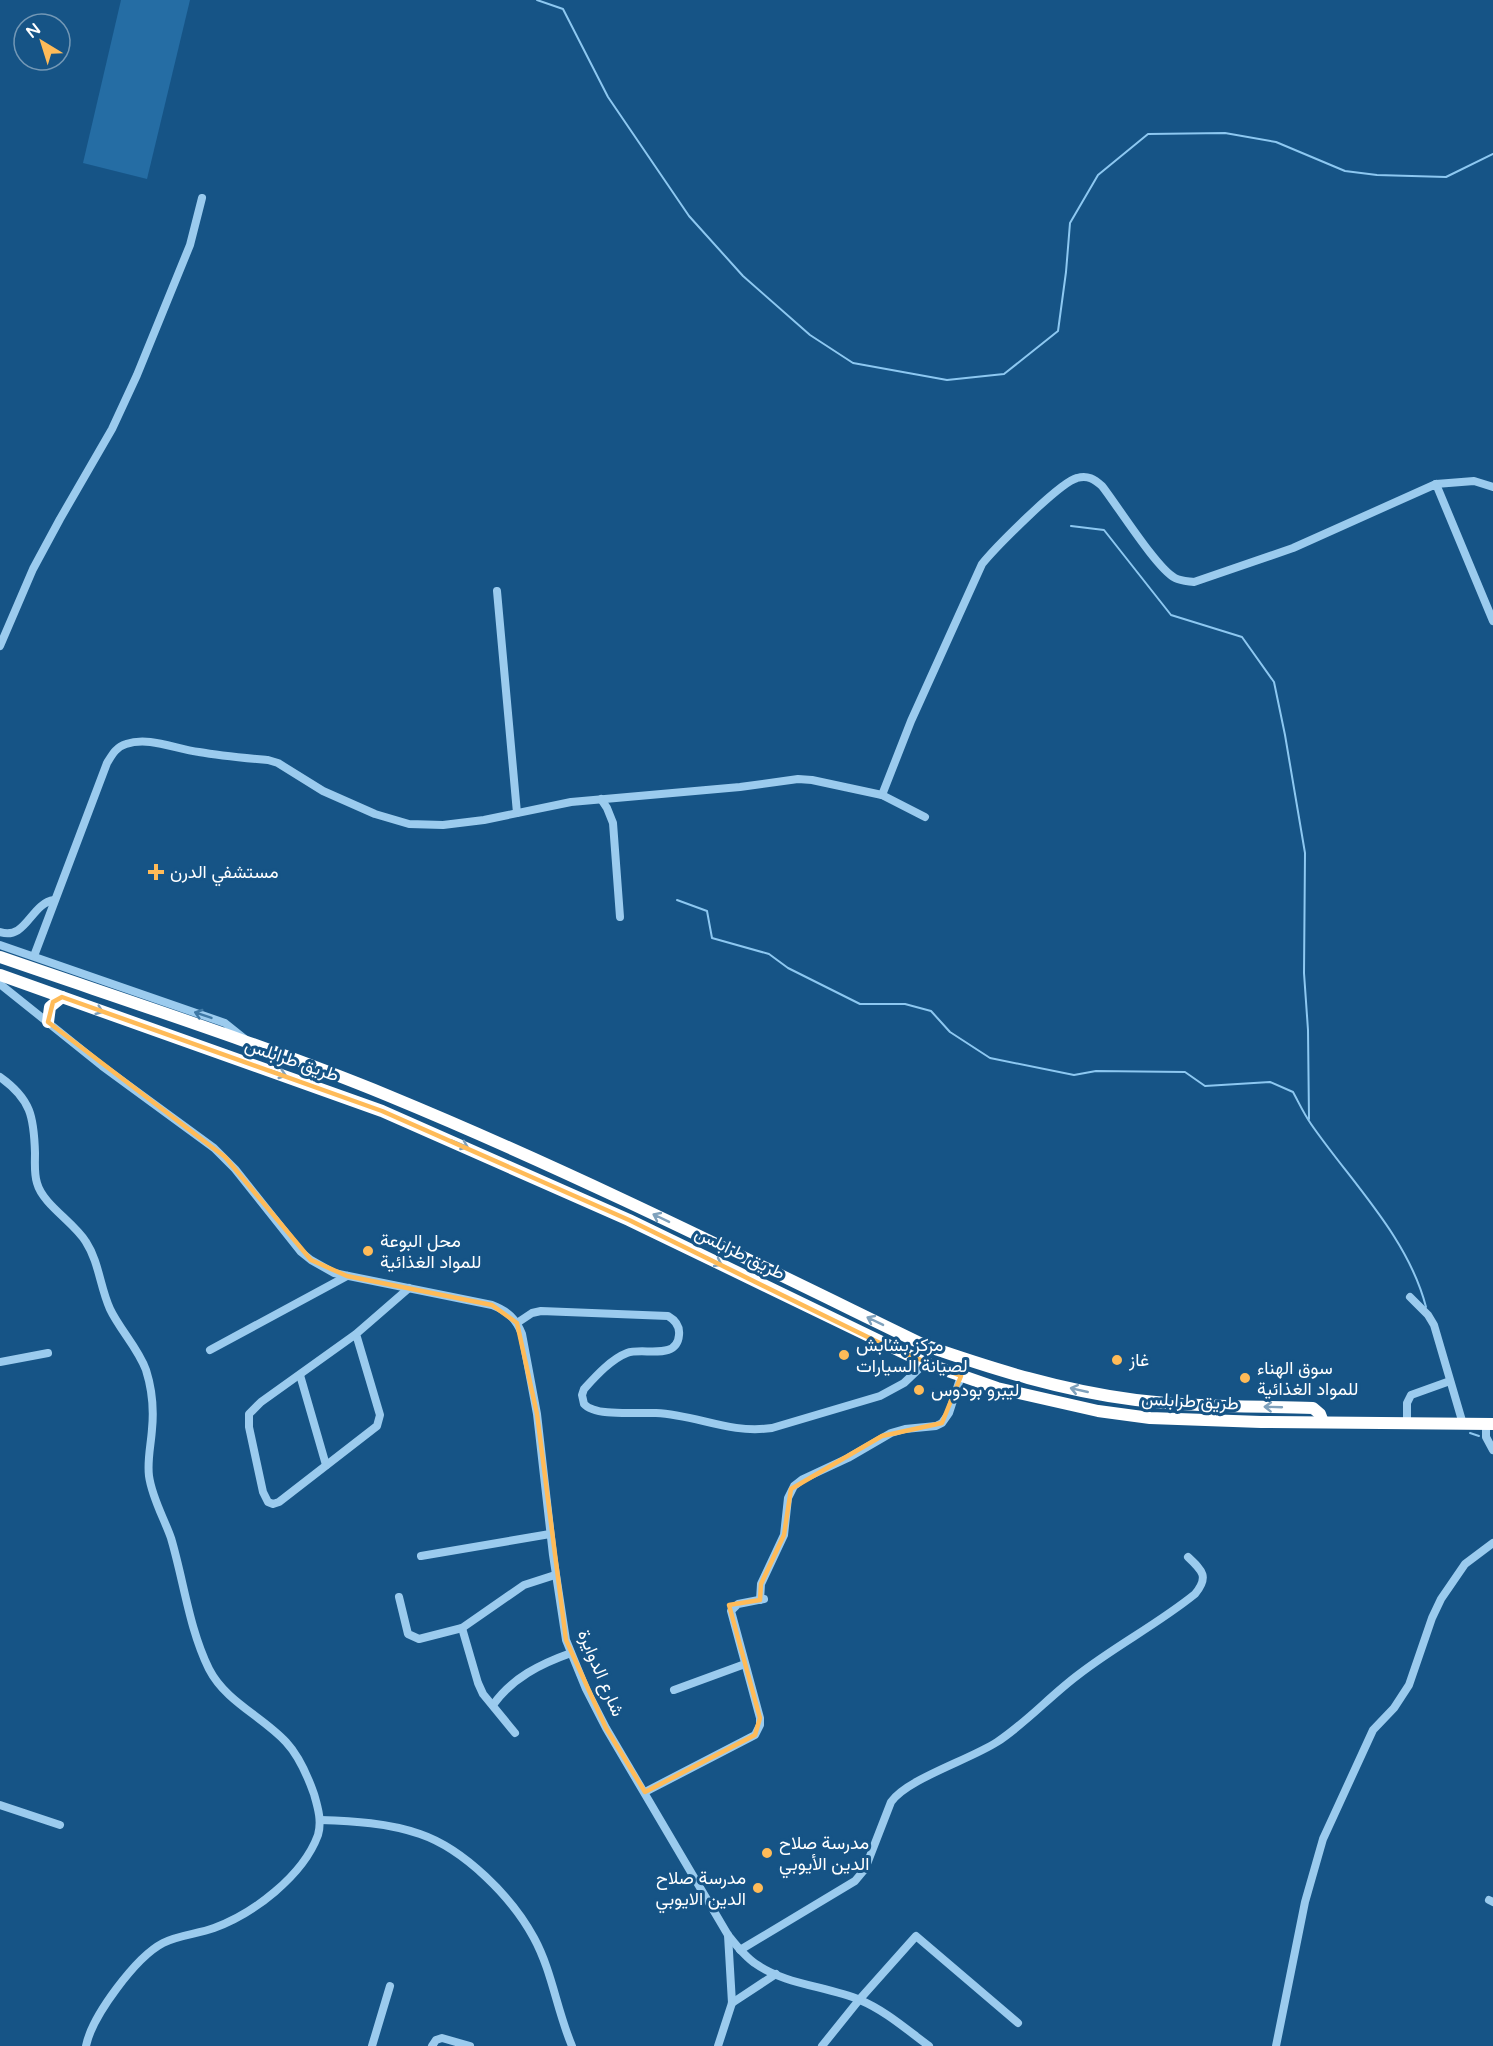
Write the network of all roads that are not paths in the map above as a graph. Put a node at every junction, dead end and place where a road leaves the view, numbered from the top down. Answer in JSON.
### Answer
{"nodes":[{"id":1,"x":202,"y":198,"type":"dead end"},
{"id":2,"x":1436,"y":484,"type":"junction"},
{"id":3,"x":1493,"y":487,"type":"edge"},
{"id":4,"x":496,"y":591,"type":"dead end"},
{"id":5,"x":1492,"y":617,"type":"edge"},
{"id":6,"x":0,"y":646,"type":"edge"},
{"id":7,"x":882,"y":795,"type":"junction"},
{"id":8,"x":602,"y":799,"type":"junction"},
{"id":9,"x":518,"y":813,"type":"junction"},
{"id":10,"x":925,"y":817,"type":"dead end"},
{"id":11,"x":54,"y":900,"type":"junction"},
{"id":12,"x":620,"y":917,"type":"dead end"},
{"id":13,"x":0,"y":932,"type":"edge"},
{"id":14,"x":0,"y":945,"type":"edge"},
{"id":15,"x":34,"y":956,"type":"junction"},
{"id":16,"x":0,"y":957,"type":"edge"},
{"id":17,"x":0,"y":975,"type":"edge"},
{"id":18,"x":0,"y":984,"type":"edge"},
{"id":19,"x":62,"y":997,"type":"junction"},
{"id":20,"x":48,"y":1022,"type":"junction"},
{"id":21,"x":253,"y":1045,"type":"junction"},
{"id":22,"x":0,"y":1077,"type":"edge"},
{"id":23,"x":346,"y":1276,"type":"junction"},
{"id":24,"x":409,"y":1288,"type":"junction"},
{"id":25,"x":1410,"y":1297,"type":"dead end"},
{"id":26,"x":517,"y":1323,"type":"junction"},
{"id":27,"x":356,"y":1334,"type":"junction"},
{"id":28,"x":210,"y":1350,"type":"dead end"},
{"id":29,"x":48,"y":1353,"type":"dead end"},
{"id":30,"x":0,"y":1362,"type":"edge"},
{"id":31,"x":925,"y":1363,"type":"junction"},
{"id":32,"x":300,"y":1375,"type":"junction"},
{"id":33,"x":961,"y":1376,"type":"junction"},
{"id":34,"x":1450,"y":1381,"type":"junction"},
{"id":35,"x":1323,"y":1422,"type":"junction"},
{"id":36,"x":1407,"y":1423,"type":"junction"},
{"id":37,"x":1462,"y":1424,"type":"junction"},
{"id":38,"x":1489,"y":1424,"type":"edge"},
{"id":39,"x":1493,"y":1450,"type":"edge"},
{"id":40,"x":326,"y":1465,"type":"junction"},
{"id":41,"x":550,"y":1534,"type":"junction"},
{"id":42,"x":1493,"y":1543,"type":"edge"},
{"id":43,"x":422,"y":1556,"type":"dead end"},
{"id":44,"x":1188,"y":1557,"type":"dead end"},
{"id":45,"x":555,"y":1575,"type":"junction"},
{"id":46,"x":399,"y":1597,"type":"dead end"},
{"id":47,"x":462,"y":1628,"type":"junction"},
{"id":48,"x":571,"y":1653,"type":"junction"},
{"id":49,"x":745,"y":1664,"type":"junction"},
{"id":50,"x":674,"y":1690,"type":"dead end"},
{"id":51,"x":493,"y":1705,"type":"junction"},
{"id":52,"x":515,"y":1732,"type":"dead end"},
{"id":53,"x":645,"y":1792,"type":"junction"},
{"id":54,"x":0,"y":1805,"type":"edge"},
{"id":55,"x":320,"y":1820,"type":"junction"},
{"id":56,"x":60,"y":1825,"type":"dead end"},
{"id":57,"x":728,"y":1935,"type":"junction"},
{"id":58,"x":740,"y":1950,"type":"junction"},
{"id":59,"x":776,"y":1974,"type":"junction"},
{"id":60,"x":390,"y":1986,"type":"dead end"},
{"id":61,"x":859,"y":2000,"type":"junction"},
{"id":62,"x":732,"y":2003,"type":"junction"},
{"id":63,"x":1018,"y":2023,"type":"dead end"},
{"id":64,"x":86,"y":2046,"type":"edge"},
{"id":65,"x":372,"y":2046,"type":"edge"},
{"id":66,"x":432,"y":2046,"type":"edge"},
{"id":67,"x":470,"y":2046,"type":"edge"},
{"id":68,"x":572,"y":2046,"type":"edge"},
{"id":69,"x":718,"y":2046,"type":"edge"},
{"id":70,"x":822,"y":2046,"type":"edge"},
{"id":71,"x":929,"y":2046,"type":"edge"},
{"id":72,"x":1276,"y":2046,"type":"edge"}],
"edges":[{"from":1,"to":6,"type":"street"},
{"from":2,"to":3,"type":"street"},
{"from":2,"to":5,"type":"street"},
{"from":2,"to":7,"type":"street"},
{"from":4,"to":9,"type":"street"},
{"from":7,"to":8,"type":"street"},
{"from":7,"to":10,"type":"street"},
{"from":8,"to":9,"type":"street"},
{"from":8,"to":12,"type":"street"},
{"from":9,"to":11,"type":"street"},
{"from":11,"to":13,"type":"street"},
{"from":11,"to":15,"type":"street"},
{"from":14,"to":15,"type":"street"},
{"from":21,"to":15,"type":"street","one_way":true},
{"from":16,"to":21,"type":"highway"},
{"from":17,"to":19,"type":"highway","name":"طريق طرابلس"},
{"from":18,"to":20,"type":"street"},
{"from":19,"to":20,"type":"highway"},
{"from":19,"to":31,"type":"highway","name":"طريق طرابلس","one_way":true},
{"from":20,"to":23,"type":"street"},
{"from":35,"to":21,"type":"highway","one_way":true},
{"from":22,"to":55,"type":"street"},
{"from":23,"to":24,"type":"street"},
{"from":23,"to":28,"type":"street"},
{"from":24,"to":26,"type":"street"},
{"from":24,"to":27,"type":"street"},
{"from":25,"to":34,"type":"street"},
{"from":26,"to":31,"type":"street"},
{"from":26,"to":41,"type":"street","name":"شارع الدوايرة"},
{"from":27,"to":32,"type":"street"},
{"from":27,"to":40,"type":"street"},
{"from":29,"to":30,"type":"street"},
{"from":31,"to":33,"type":"highway","name":"طريق طرابلس"},
{"from":32,"to":40,"type":"street"},
{"from":32,"to":40,"type":"street"},
{"from":33,"to":35,"type":"highway","name":"طريق طرابلس"},
{"from":33,"to":49,"type":"street"},
{"from":34,"to":36,"type":"street"},
{"from":34,"to":37,"type":"street"},
{"from":35,"to":36,"type":"highway","name":"طريق طرابلس"},
{"from":36,"to":37,"type":"highway","name":"طريق طرابلس"},
{"from":37,"to":38,"type":"highway","name":"طريق طرابلس"},
{"from":38,"to":39,"type":"street"},
{"from":41,"to":43,"type":"street"},
{"from":41,"to":45,"type":"street","name":"شارع الدوايرة"},
{"from":42,"to":72,"type":"street"},
{"from":44,"to":58,"type":"street"},
{"from":45,"to":47,"type":"street"},
{"from":45,"to":48,"type":"street","name":"شارع الدوايرة"},
{"from":46,"to":47,"type":"street"},
{"from":47,"to":51,"type":"street"},
{"from":48,"to":51,"type":"street"},
{"from":48,"to":53,"type":"street","name":"شارع الدوايرة"},
{"from":49,"to":50,"type":"street"},
{"from":49,"to":53,"type":"street"},
{"from":51,"to":52,"type":"street"},
{"from":53,"to":57,"type":"street","name":"شارع الدوايرة"},
{"from":54,"to":56,"type":"street"},
{"from":55,"to":64,"type":"street"},
{"from":55,"to":68,"type":"street"},
{"from":57,"to":58,"type":"street","name":"شارع الدوايرة"},
{"from":57,"to":62,"type":"street"},
{"from":58,"to":59,"type":"street","name":"شارع الدوايرة"},
{"from":59,"to":61,"type":"street","name":"شارع الدوايرة"},
{"from":59,"to":62,"type":"street"},
{"from":60,"to":65,"type":"street"},
{"from":61,"to":63,"type":"street"},
{"from":61,"to":70,"type":"street"},
{"from":61,"to":71,"type":"street","name":"شارع الدوايرة"},
{"from":62,"to":69,"type":"street"},
{"from":66,"to":67,"type":"street"}]}
